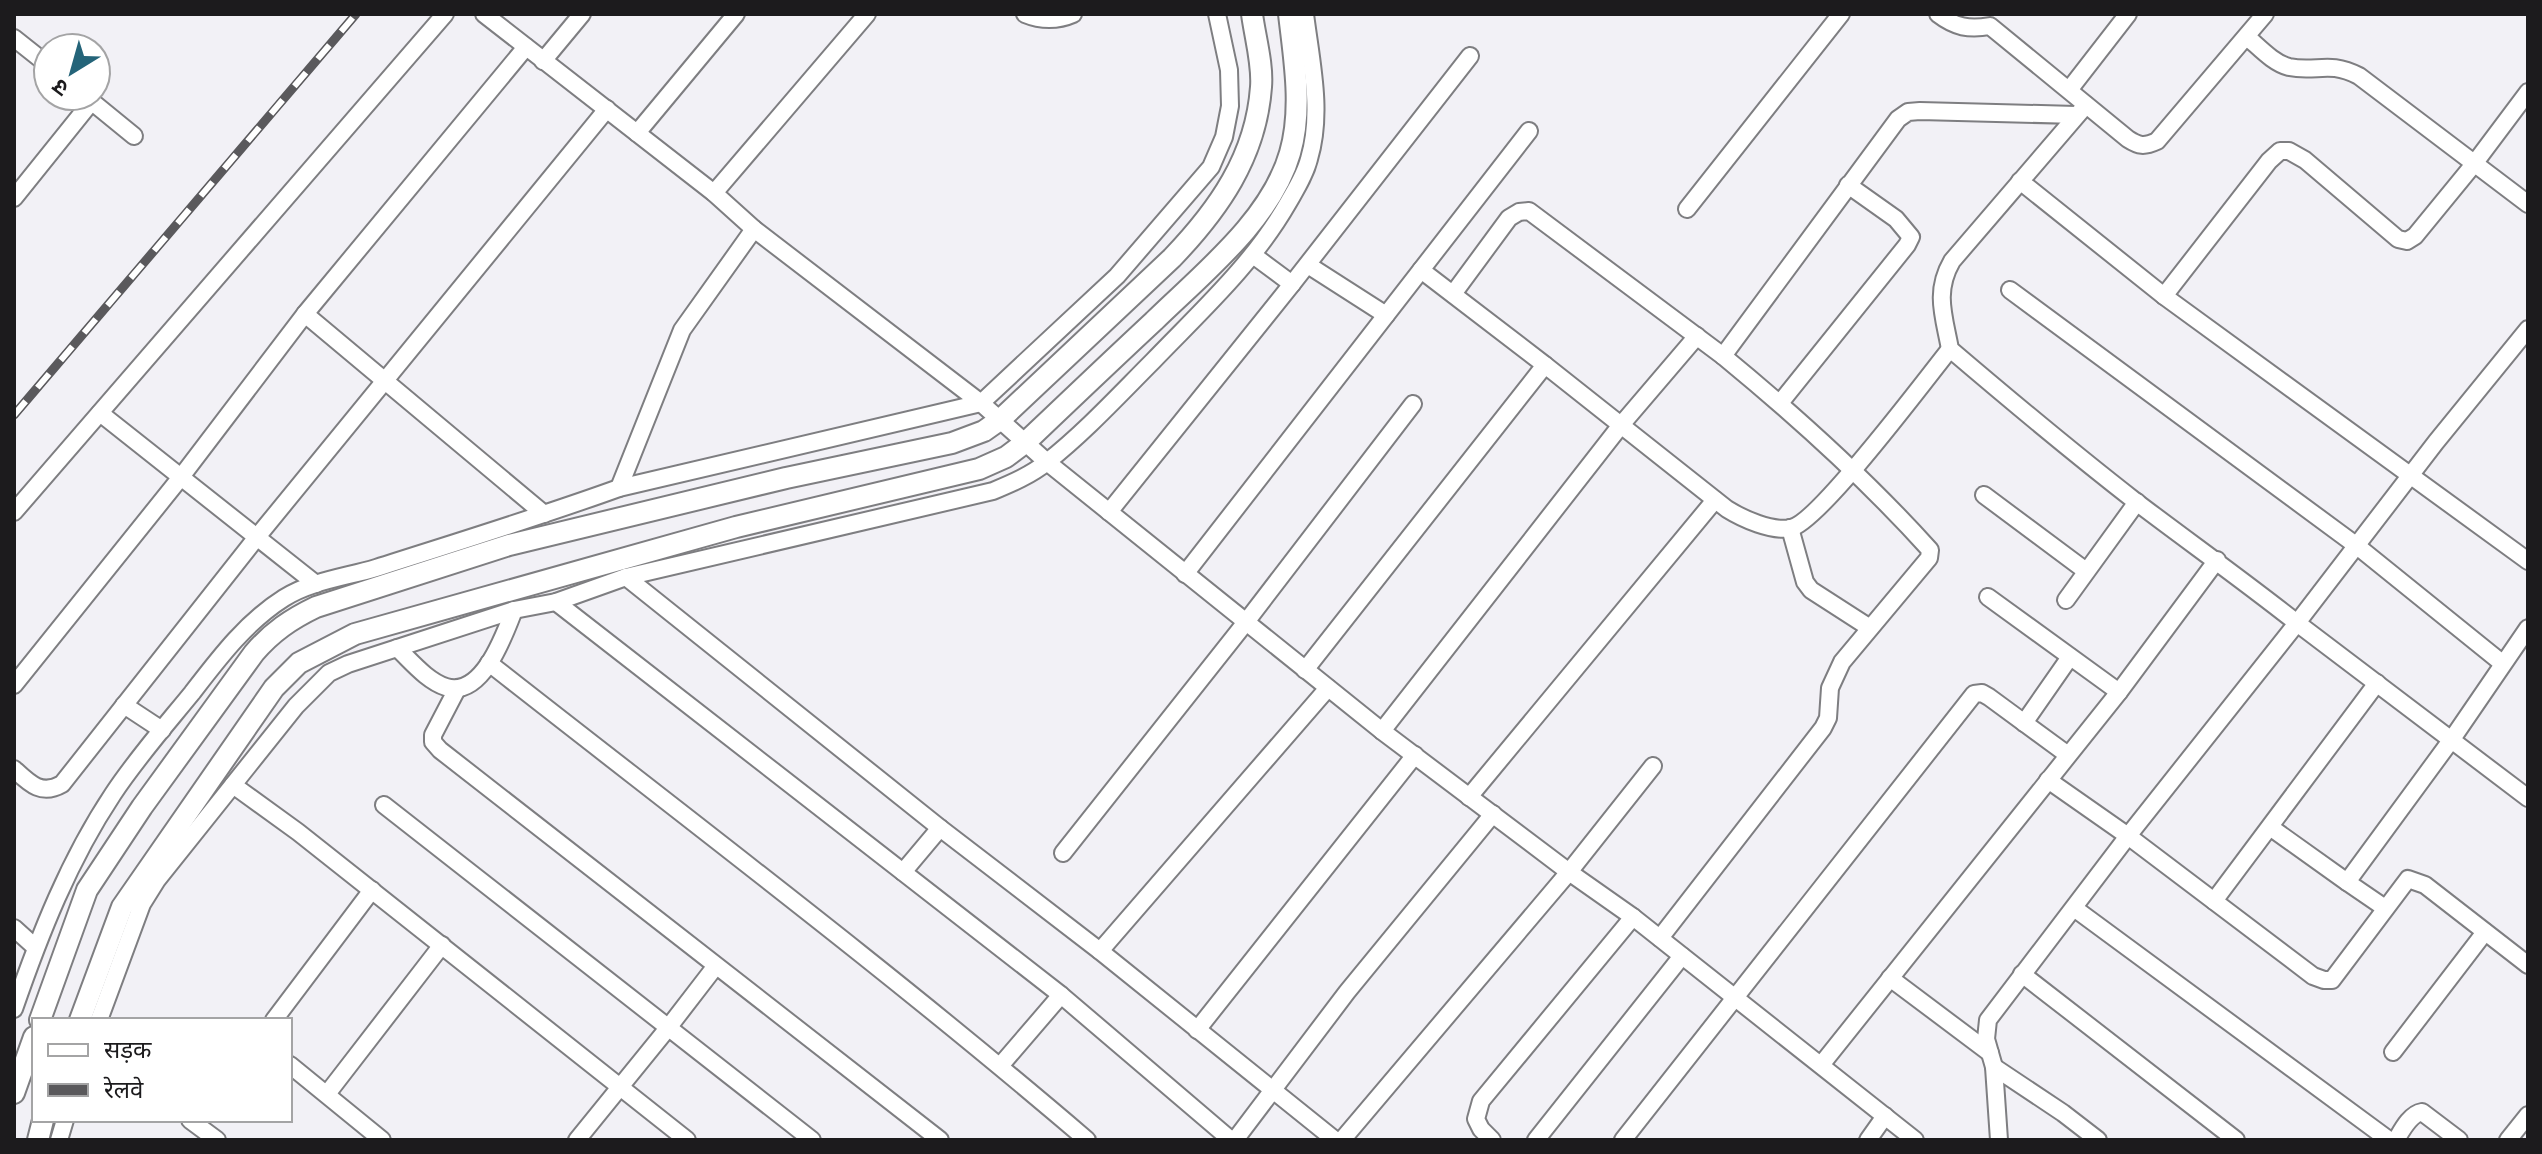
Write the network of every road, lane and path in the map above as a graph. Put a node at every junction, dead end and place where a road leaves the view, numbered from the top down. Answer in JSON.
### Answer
{"nodes":[{"id":1,"x":445,"y":14,"type":"edge"},
{"id":2,"x":484,"y":14,"type":"edge"},
{"id":3,"x":582,"y":14,"type":"edge"},
{"id":4,"x":736,"y":14,"type":"edge"},
{"id":5,"x":867,"y":14,"type":"edge"},
{"id":6,"x":1025,"y":14,"type":"edge"},
{"id":7,"x":1073,"y":14,"type":"edge"},
{"id":8,"x":1217,"y":14,"type":"edge"},
{"id":9,"x":1252,"y":14,"type":"edge"},
{"id":10,"x":1289,"y":14,"type":"edge"},
{"id":11,"x":1305,"y":14,"type":"edge"},
{"id":12,"x":1841,"y":14,"type":"edge"},
{"id":13,"x":1938,"y":14,"type":"edge"},
{"id":14,"x":2128,"y":14,"type":"edge"},
{"id":15,"x":2265,"y":14,"type":"edge"},
{"id":16,"x":1995,"y":20,"type":"edge"},
{"id":17,"x":2247,"y":37,"type":"junction"},
{"id":18,"x":14,"y":38,"type":"edge"},
{"id":19,"x":526,"y":47,"type":"junction"},
{"id":20,"x":32,"y":52,"type":"edge"},
{"id":21,"x":1470,"y":56,"type":"dead end"},
{"id":22,"x":543,"y":61,"type":"junction"},
{"id":23,"x":2069,"y":90,"type":"junction"},
{"id":24,"x":2528,"y":92,"type":"edge"},
{"id":25,"x":607,"y":109,"type":"junction"},
{"id":26,"x":2081,"y":110,"type":"junction"},
{"id":27,"x":79,"y":112,"type":"edge"},
{"id":28,"x":105,"y":112,"type":"edge"},
{"id":29,"x":1529,"y":131,"type":"dead end"},
{"id":30,"x":637,"y":133,"type":"junction"},
{"id":31,"x":134,"y":136,"type":"dead end"},
{"id":32,"x":2474,"y":164,"type":"junction"},
{"id":33,"x":2020,"y":181,"type":"junction"},
{"id":34,"x":1848,"y":185,"type":"junction"},
{"id":35,"x":714,"y":193,"type":"junction"},
{"id":36,"x":14,"y":198,"type":"edge"},
{"id":37,"x":2528,"y":204,"type":"edge"},
{"id":38,"x":1687,"y":209,"type":"dead end"},
{"id":39,"x":754,"y":229,"type":"junction"},
{"id":40,"x":1253,"y":255,"type":"junction"},
{"id":41,"x":1308,"y":265,"type":"junction"},
{"id":42,"x":1421,"y":270,"type":"junction"},
{"id":43,"x":1292,"y":284,"type":"junction"},
{"id":44,"x":2010,"y":290,"type":"dead end"},
{"id":45,"x":1453,"y":294,"type":"junction"},
{"id":46,"x":2164,"y":296,"type":"junction"},
{"id":47,"x":305,"y":314,"type":"junction"},
{"id":48,"x":1386,"y":315,"type":"junction"},
{"id":49,"x":2528,"y":329,"type":"edge"},
{"id":50,"x":1697,"y":336,"type":"junction"},
{"id":51,"x":1950,"y":349,"type":"junction"},
{"id":52,"x":1723,"y":356,"type":"junction"},
{"id":53,"x":1545,"y":365,"type":"junction"},
{"id":54,"x":385,"y":380,"type":"junction"},
{"id":55,"x":981,"y":403,"type":"junction"},
{"id":56,"x":1780,"y":403,"type":"junction"},
{"id":57,"x":1413,"y":404,"type":"dead end"},
{"id":58,"x":100,"y":413,"type":"junction"},
{"id":59,"x":1001,"y":419,"type":"junction"},
{"id":60,"x":1621,"y":425,"type":"junction"},
{"id":61,"x":1026,"y":442,"type":"junction"},
{"id":62,"x":1047,"y":462,"type":"junction"},
{"id":63,"x":1852,"y":470,"type":"junction"},
{"id":64,"x":2411,"y":474,"type":"junction"},
{"id":65,"x":181,"y":477,"type":"junction"},
{"id":66,"x":619,"y":488,"type":"junction"},
{"id":67,"x":1984,"y":495,"type":"dead end"},
{"id":68,"x":1715,"y":500,"type":"junction"},
{"id":69,"x":2137,"y":502,"type":"junction"},
{"id":70,"x":14,"y":512,"type":"edge"},
{"id":71,"x":1109,"y":512,"type":"junction"},
{"id":72,"x":544,"y":514,"type":"junction"},
{"id":73,"x":1790,"y":528,"type":"junction"},
{"id":74,"x":257,"y":537,"type":"junction"},
{"id":75,"x":2357,"y":546,"type":"junction"},
{"id":76,"x":2217,"y":560,"type":"junction"},
{"id":77,"x":2528,"y":561,"type":"edge"},
{"id":78,"x":2086,"y":571,"type":"junction"},
{"id":79,"x":1185,"y":574,"type":"junction"},
{"id":80,"x":626,"y":577,"type":"junction"},
{"id":81,"x":316,"y":584,"type":"junction"},
{"id":82,"x":1988,"y":597,"type":"dead end"},
{"id":83,"x":2066,"y":600,"type":"dead end"},
{"id":84,"x":556,"y":602,"type":"junction"},
{"id":85,"x":514,"y":610,"type":"junction"},
{"id":86,"x":1246,"y":622,"type":"junction"},
{"id":87,"x":2297,"y":623,"type":"junction"},
{"id":88,"x":1870,"y":628,"type":"junction"},
{"id":89,"x":2528,"y":628,"type":"edge"},
{"id":90,"x":397,"y":648,"type":"junction"},
{"id":91,"x":2070,"y":657,"type":"junction"},
{"id":92,"x":489,"y":663,"type":"junction"},
{"id":93,"x":2502,"y":663,"type":"junction"},
{"id":94,"x":1305,"y":670,"type":"junction"},
{"id":95,"x":2377,"y":683,"type":"junction"},
{"id":96,"x":14,"y":685,"type":"edge"},
{"id":97,"x":1328,"y":688,"type":"junction"},
{"id":98,"x":457,"y":689,"type":"junction"},
{"id":99,"x":2119,"y":692,"type":"junction"},
{"id":100,"x":124,"y":705,"type":"junction"},
{"id":101,"x":2024,"y":723,"type":"junction"},
{"id":102,"x":162,"y":730,"type":"junction"},
{"id":103,"x":1382,"y":731,"type":"junction"},
{"id":104,"x":2452,"y":739,"type":"junction"},
{"id":105,"x":1415,"y":755,"type":"junction"},
{"id":106,"x":2068,"y":755,"type":"junction"},
{"id":107,"x":1653,"y":766,"type":"dead end"},
{"id":108,"x":14,"y":769,"type":"edge"},
{"id":109,"x":2048,"y":780,"type":"junction"},
{"id":110,"x":233,"y":785,"type":"junction"},
{"id":111,"x":1469,"y":797,"type":"junction"},
{"id":112,"x":2528,"y":798,"type":"edge"},
{"id":113,"x":384,"y":805,"type":"dead end"},
{"id":114,"x":1493,"y":814,"type":"junction"},
{"id":115,"x":2270,"y":827,"type":"junction"},
{"id":116,"x":940,"y":828,"type":"junction"},
{"id":117,"x":2128,"y":836,"type":"junction"},
{"id":118,"x":1063,"y":853,"type":"dead end"},
{"id":119,"x":903,"y":872,"type":"junction"},
{"id":120,"x":1569,"y":872,"type":"junction"},
{"id":121,"x":2347,"y":882,"type":"junction"},
{"id":122,"x":372,"y":890,"type":"junction"},
{"id":123,"x":2214,"y":901,"type":"junction"},
{"id":124,"x":2074,"y":908,"type":"junction"},
{"id":125,"x":2385,"y":908,"type":"junction"},
{"id":126,"x":1633,"y":917,"type":"junction"},
{"id":127,"x":14,"y":928,"type":"edge"},
{"id":128,"x":2485,"y":932,"type":"junction"},
{"id":129,"x":1660,"y":938,"type":"junction"},
{"id":130,"x":442,"y":945,"type":"junction"},
{"id":131,"x":35,"y":947,"type":"junction"},
{"id":132,"x":1100,"y":951,"type":"junction"},
{"id":133,"x":1682,"y":956,"type":"junction"},
{"id":134,"x":2528,"y":965,"type":"edge"},
{"id":135,"x":715,"y":967,"type":"junction"},
{"id":136,"x":2022,"y":974,"type":"junction"},
{"id":137,"x":1890,"y":978,"type":"junction"},
{"id":138,"x":1061,"y":995,"type":"junction"},
{"id":139,"x":1734,"y":997,"type":"junction"},
{"id":140,"x":14,"y":1009,"type":"edge"},
{"id":141,"x":41,"y":1018,"type":"edge"},
{"id":142,"x":81,"y":1018,"type":"edge"},
{"id":143,"x":100,"y":1018,"type":"edge"},
{"id":144,"x":276,"y":1018,"type":"edge"},
{"id":145,"x":668,"y":1028,"type":"junction"},
{"id":146,"x":1197,"y":1030,"type":"junction"},
{"id":147,"x":32,"y":1043,"type":"edge"},
{"id":148,"x":2393,"y":1052,"type":"dead end"},
{"id":149,"x":1992,"y":1060,"type":"junction"},
{"id":150,"x":1821,"y":1065,"type":"junction"},
{"id":151,"x":1000,"y":1066,"type":"junction"},
{"id":152,"x":292,"y":1067,"type":"edge"},
{"id":153,"x":620,"y":1089,"type":"junction"},
{"id":154,"x":1274,"y":1091,"type":"junction"},
{"id":155,"x":14,"y":1093,"type":"edge"},
{"id":156,"x":327,"y":1094,"type":"junction"},
{"id":157,"x":2528,"y":1115,"type":"edge"},
{"id":158,"x":1885,"y":1116,"type":"junction"},
{"id":159,"x":193,"y":1122,"type":"edge"},
{"id":160,"x":930,"y":1137,"type":"edge"},
{"id":161,"x":1631,"y":1137,"type":"edge"},
{"id":162,"x":217,"y":1140,"type":"edge"},
{"id":163,"x":382,"y":1140,"type":"edge"},
{"id":164,"x":577,"y":1140,"type":"edge"},
{"id":165,"x":687,"y":1140,"type":"edge"},
{"id":166,"x":812,"y":1140,"type":"edge"},
{"id":167,"x":1087,"y":1140,"type":"edge"},
{"id":168,"x":1233,"y":1140,"type":"edge"},
{"id":169,"x":1335,"y":1140,"type":"edge"},
{"id":170,"x":1342,"y":1140,"type":"edge"},
{"id":171,"x":1492,"y":1140,"type":"edge"},
{"id":172,"x":1536,"y":1140,"type":"edge"},
{"id":173,"x":1868,"y":1140,"type":"edge"},
{"id":174,"x":1915,"y":1140,"type":"edge"},
{"id":175,"x":1999,"y":1140,"type":"edge"},
{"id":176,"x":2098,"y":1140,"type":"edge"},
{"id":177,"x":2236,"y":1140,"type":"edge"},
{"id":178,"x":2389,"y":1140,"type":"edge"},
{"id":179,"x":2396,"y":1140,"type":"edge"},
{"id":180,"x":2459,"y":1140,"type":"edge"},
{"id":181,"x":2508,"y":1140,"type":"edge"}],
"edges":[{"from":1,"to":58,"type":"street"},
{"from":2,"to":19,"type":"street"},
{"from":3,"to":22,"type":"street"},
{"from":4,"to":30,"type":"street"},
{"from":5,"to":35,"type":"street"},
{"from":6,"to":7,"type":"street"},
{"from":8,"to":55,"type":"street"},
{"from":9,"to":59,"type":"street"},
{"from":10,"to":61,"type":"street"},
{"from":11,"to":40,"type":"street"},
{"from":12,"to":38,"type":"street"},
{"from":13,"to":16,"type":"street"},
{"from":14,"to":23,"type":"street"},
{"from":15,"to":17,"type":"street"},
{"from":16,"to":23,"type":"street"},
{"from":17,"to":26,"type":"street"},
{"from":17,"to":32,"type":"street"},
{"from":18,"to":20,"type":"street"},
{"from":19,"to":22,"type":"street"},
{"from":19,"to":47,"type":"street"},
{"from":21,"to":41,"type":"street"},
{"from":22,"to":25,"type":"street"},
{"from":23,"to":26,"type":"street"},
{"from":24,"to":32,"type":"street"},
{"from":25,"to":30,"type":"street"},
{"from":25,"to":54,"type":"street"},
{"from":26,"to":33,"type":"street"},
{"from":26,"to":34,"type":"street"},
{"from":27,"to":36,"type":"street"},
{"from":28,"to":31,"type":"street"},
{"from":29,"to":42,"type":"street"},
{"from":30,"to":35,"type":"street"},
{"from":32,"to":37,"type":"street"},
{"from":32,"to":46,"type":"street"},
{"from":33,"to":46,"type":"street"},
{"from":33,"to":51,"type":"street"},
{"from":34,"to":52,"type":"street"},
{"from":34,"to":56,"type":"street"},
{"from":35,"to":39,"type":"street"},
{"from":39,"to":55,"type":"street"},
{"from":39,"to":66,"type":"street"},
{"from":40,"to":43,"type":"street"},
{"from":40,"to":62,"type":"street"},
{"from":41,"to":43,"type":"street"},
{"from":41,"to":48,"type":"street"},
{"from":42,"to":45,"type":"street"},
{"from":42,"to":48,"type":"street"},
{"from":43,"to":71,"type":"street"},
{"from":44,"to":75,"type":"street"},
{"from":45,"to":50,"type":"street"},
{"from":45,"to":53,"type":"street"},
{"from":46,"to":64,"type":"street"},
{"from":47,"to":54,"type":"street"},
{"from":47,"to":65,"type":"street"},
{"from":48,"to":79,"type":"street"},
{"from":49,"to":64,"type":"street"},
{"from":50,"to":52,"type":"street"},
{"from":50,"to":60,"type":"street"},
{"from":51,"to":63,"type":"street"},
{"from":51,"to":69,"type":"street"},
{"from":52,"to":56,"type":"street"},
{"from":53,"to":60,"type":"street"},
{"from":53,"to":94,"type":"street"},
{"from":54,"to":72,"type":"street"},
{"from":54,"to":74,"type":"street"},
{"from":55,"to":59,"type":"street"},
{"from":55,"to":66,"type":"street"},
{"from":56,"to":63,"type":"street"},
{"from":57,"to":86,"type":"street"},
{"from":58,"to":65,"type":"street"},
{"from":58,"to":70,"type":"street"},
{"from":59,"to":61,"type":"street"},
{"from":59,"to":141,"type":"street"},
{"from":60,"to":68,"type":"street"},
{"from":60,"to":103,"type":"street"},
{"from":61,"to":62,"type":"street"},
{"from":61,"to":142,"type":"street"},
{"from":62,"to":71,"type":"street"},
{"from":62,"to":80,"type":"street"},
{"from":63,"to":73,"type":"street"},
{"from":63,"to":88,"type":"street"},
{"from":64,"to":75,"type":"street"},
{"from":64,"to":77,"type":"street"},
{"from":65,"to":74,"type":"street"},
{"from":65,"to":96,"type":"street"},
{"from":66,"to":72,"type":"street"},
{"from":67,"to":78,"type":"street"},
{"from":68,"to":73,"type":"street"},
{"from":68,"to":111,"type":"street"},
{"from":69,"to":76,"type":"street"},
{"from":69,"to":78,"type":"street"},
{"from":71,"to":79,"type":"street"},
{"from":72,"to":81,"type":"street"},
{"from":73,"to":88,"type":"street"},
{"from":74,"to":81,"type":"street"},
{"from":74,"to":100,"type":"street"},
{"from":75,"to":87,"type":"street"},
{"from":75,"to":93,"type":"street"},
{"from":76,"to":87,"type":"street"},
{"from":76,"to":99,"type":"street"},
{"from":78,"to":83,"type":"street"},
{"from":79,"to":86,"type":"street"},
{"from":80,"to":84,"type":"street"},
{"from":80,"to":116,"type":"street"},
{"from":81,"to":102,"type":"street"},
{"from":82,"to":91,"type":"street"},
{"from":84,"to":85,"type":"street"},
{"from":84,"to":119,"type":"street"},
{"from":85,"to":90,"type":"street"},
{"from":85,"to":92,"type":"street"},
{"from":86,"to":94,"type":"street"},
{"from":86,"to":118,"type":"street"},
{"from":87,"to":95,"type":"street"},
{"from":87,"to":117,"type":"street"},
{"from":88,"to":129,"type":"street"},
{"from":89,"to":93,"type":"street"},
{"from":90,"to":98,"type":"street"},
{"from":90,"to":110,"type":"street"},
{"from":91,"to":99,"type":"street"},
{"from":91,"to":101,"type":"street"},
{"from":92,"to":98,"type":"street"},
{"from":92,"to":151,"type":"street"},
{"from":93,"to":104,"type":"street"},
{"from":94,"to":97,"type":"street"},
{"from":95,"to":104,"type":"street"},
{"from":95,"to":115,"type":"street"},
{"from":97,"to":103,"type":"street"},
{"from":97,"to":132,"type":"street"},
{"from":98,"to":135,"type":"street"},
{"from":99,"to":106,"type":"street"},
{"from":100,"to":102,"type":"street"},
{"from":100,"to":108,"type":"street"},
{"from":101,"to":106,"type":"street"},
{"from":101,"to":139,"type":"street"},
{"from":102,"to":131,"type":"street"},
{"from":103,"to":105,"type":"street"},
{"from":104,"to":112,"type":"street"},
{"from":104,"to":121,"type":"street"},
{"from":105,"to":111,"type":"street"},
{"from":105,"to":146,"type":"street"},
{"from":106,"to":109,"type":"street"},
{"from":107,"to":120,"type":"street"},
{"from":109,"to":117,"type":"street"},
{"from":109,"to":137,"type":"street"},
{"from":110,"to":122,"type":"street"},
{"from":110,"to":143,"type":"street"},
{"from":111,"to":114,"type":"street"},
{"from":113,"to":145,"type":"street"},
{"from":114,"to":120,"type":"street"},
{"from":114,"to":154,"type":"street"},
{"from":115,"to":121,"type":"street"},
{"from":115,"to":123,"type":"street"},
{"from":116,"to":119,"type":"street"},
{"from":116,"to":132,"type":"street"},
{"from":117,"to":123,"type":"street"},
{"from":117,"to":124,"type":"street"},
{"from":119,"to":138,"type":"street"},
{"from":120,"to":126,"type":"street"},
{"from":120,"to":170,"type":"street"},
{"from":121,"to":125,"type":"street"},
{"from":122,"to":130,"type":"street"},
{"from":122,"to":144,"type":"street"},
{"from":123,"to":125,"type":"street"},
{"from":124,"to":136,"type":"street"},
{"from":124,"to":178,"type":"street"},
{"from":125,"to":128,"type":"street"},
{"from":126,"to":129,"type":"street"},
{"from":126,"to":171,"type":"street"},
{"from":127,"to":131,"type":"street"},
{"from":128,"to":134,"type":"street"},
{"from":128,"to":148,"type":"street"},
{"from":129,"to":133,"type":"street"},
{"from":130,"to":153,"type":"street"},
{"from":130,"to":156,"type":"street"},
{"from":131,"to":140,"type":"street"},
{"from":132,"to":146,"type":"street"},
{"from":133,"to":139,"type":"street"},
{"from":133,"to":172,"type":"street"},
{"from":135,"to":145,"type":"street"},
{"from":135,"to":160,"type":"street"},
{"from":136,"to":149,"type":"street"},
{"from":136,"to":177,"type":"street"},
{"from":137,"to":149,"type":"street"},
{"from":137,"to":150,"type":"street"},
{"from":138,"to":151,"type":"street"},
{"from":138,"to":168,"type":"street"},
{"from":139,"to":150,"type":"street"},
{"from":139,"to":161,"type":"street"},
{"from":145,"to":153,"type":"street"},
{"from":145,"to":166,"type":"street"},
{"from":146,"to":154,"type":"street"},
{"from":147,"to":155,"type":"street"},
{"from":149,"to":175,"type":"street"},
{"from":149,"to":176,"type":"street"},
{"from":150,"to":158,"type":"street"},
{"from":151,"to":167,"type":"street"},
{"from":152,"to":156,"type":"street"},
{"from":153,"to":164,"type":"street"},
{"from":153,"to":165,"type":"street"},
{"from":154,"to":168,"type":"street"},
{"from":154,"to":169,"type":"street"},
{"from":156,"to":163,"type":"street"},
{"from":157,"to":181,"type":"street"},
{"from":158,"to":173,"type":"street"},
{"from":158,"to":174,"type":"street"},
{"from":159,"to":162,"type":"street"},
{"from":179,"to":180,"type":"street"}]}
